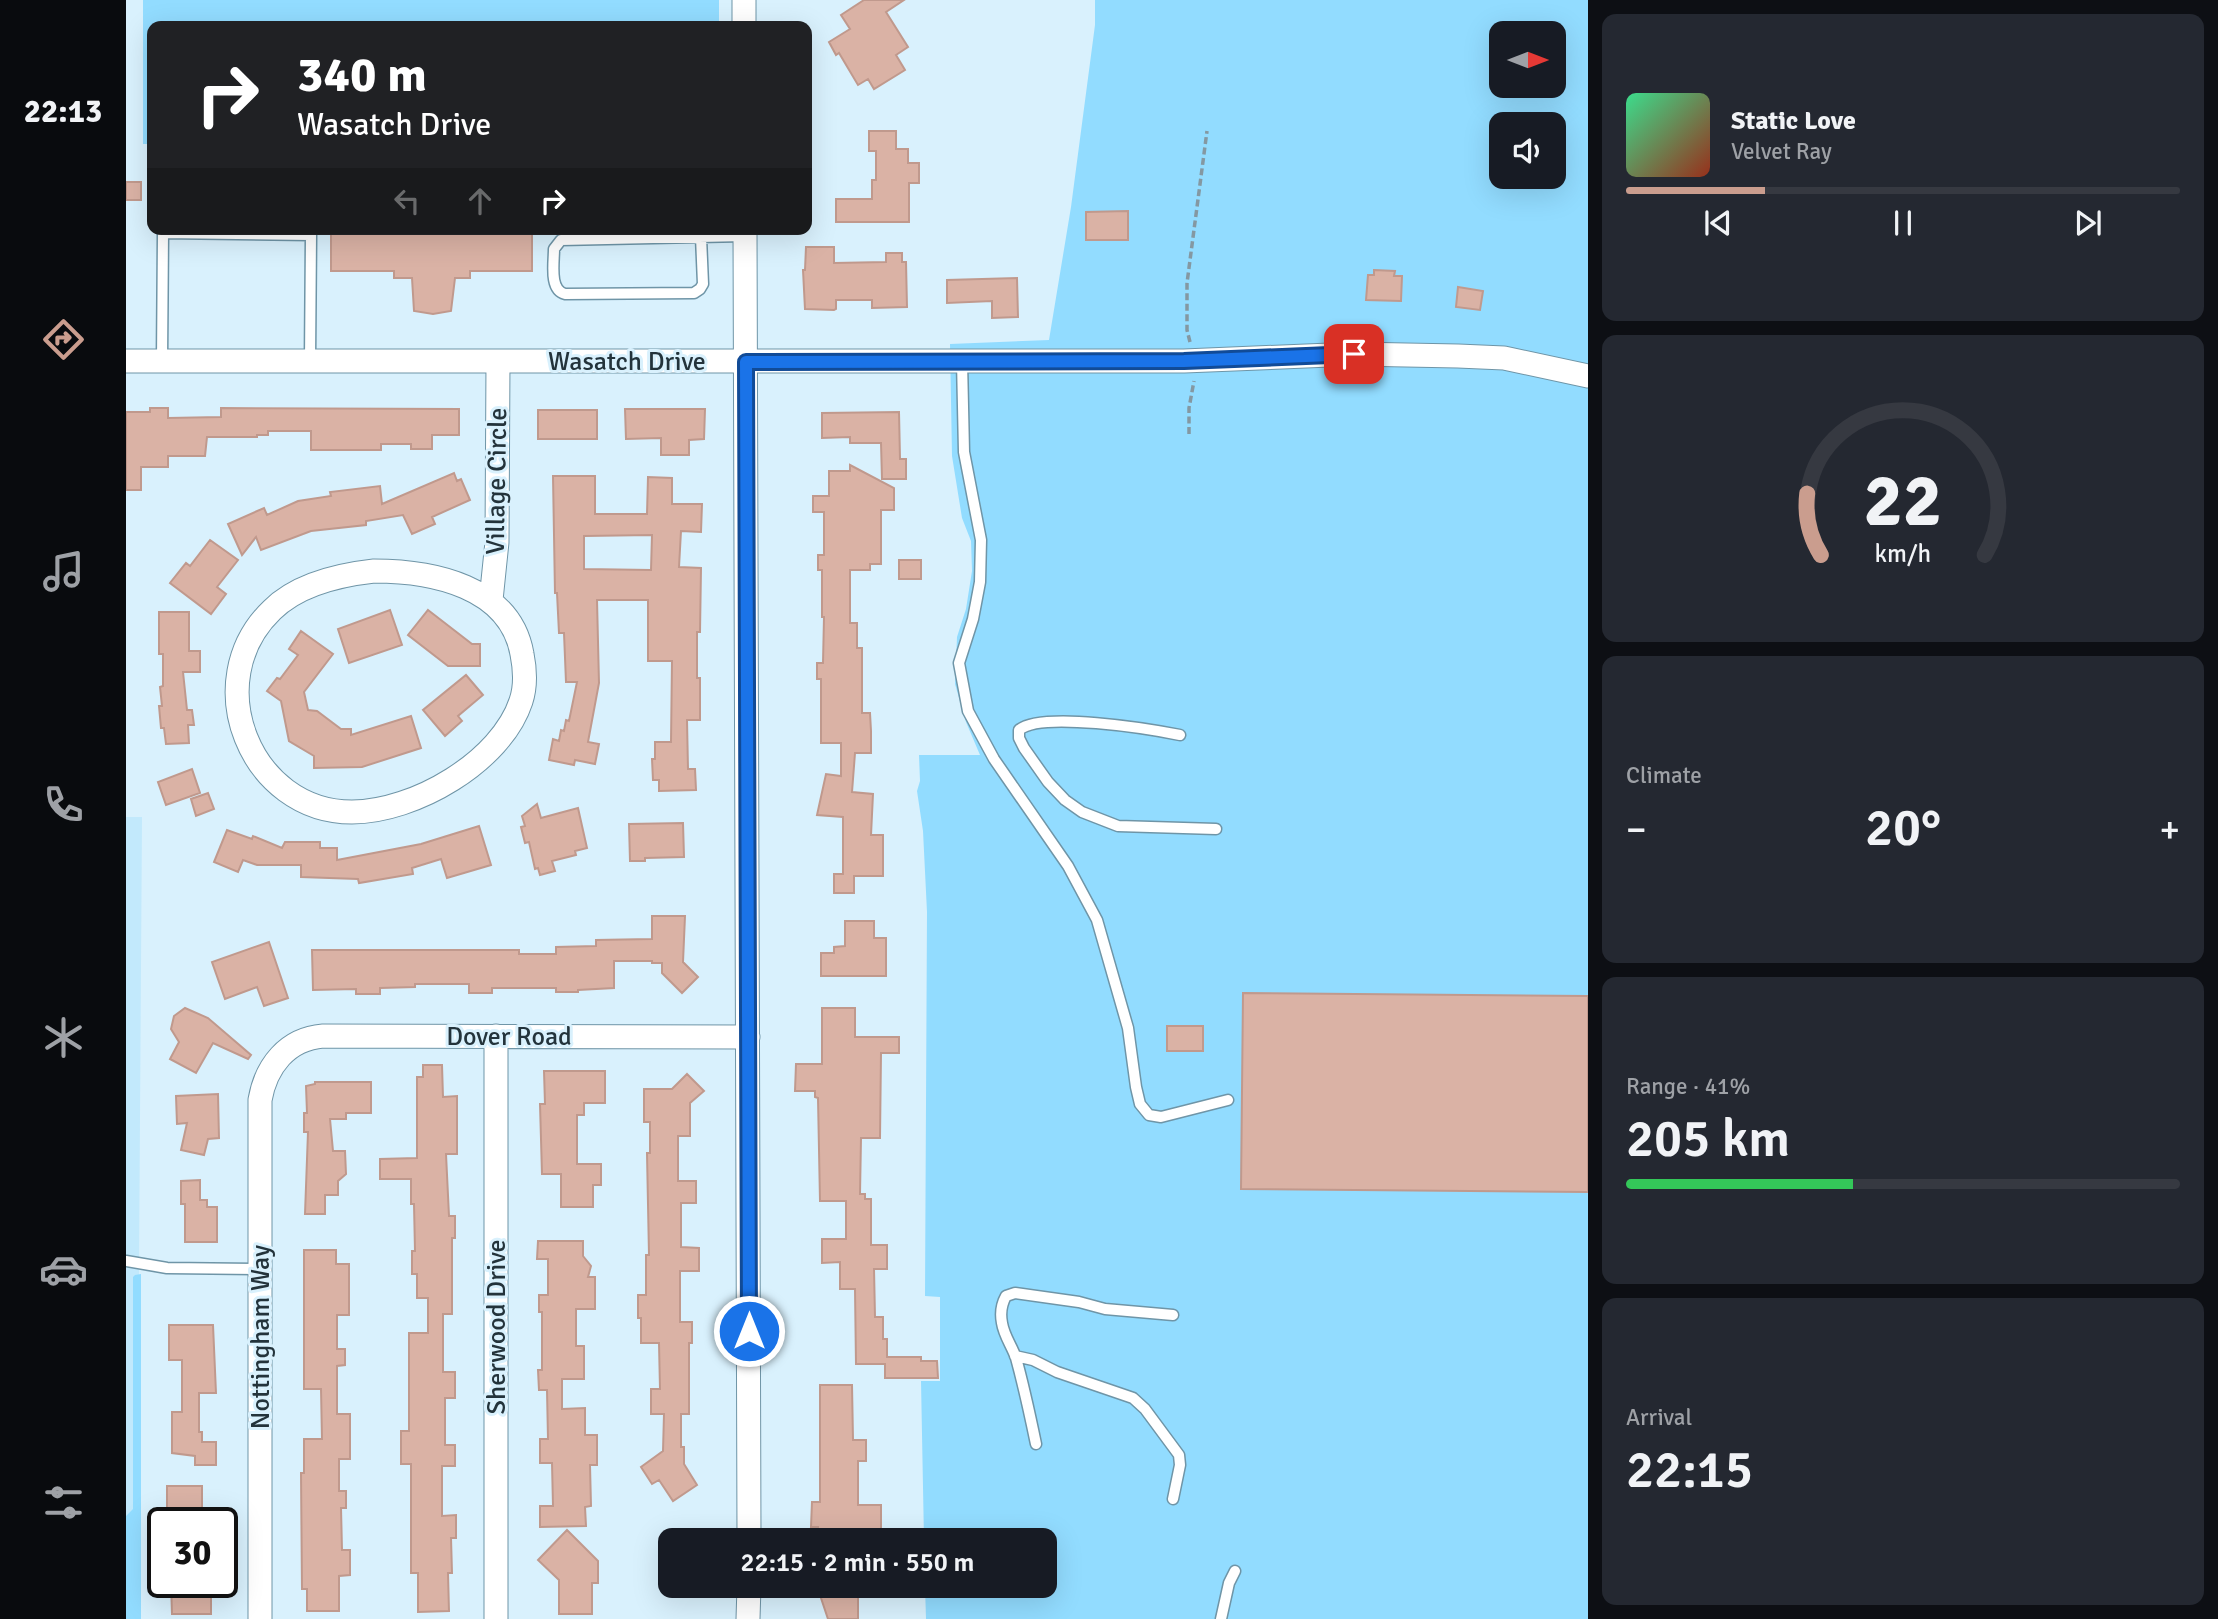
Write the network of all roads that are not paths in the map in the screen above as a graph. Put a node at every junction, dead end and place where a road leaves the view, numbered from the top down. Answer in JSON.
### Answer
{"nodes":[{"id":1,"x":744,"y":0,"type":"edge"},
{"id":2,"x":744,"y":21,"type":"edge"},
{"id":3,"x":163,"y":235,"type":"edge"},
{"id":4,"x":311,"y":235,"type":"edge"},
{"id":5,"x":719,"y":235,"type":"edge"},
{"id":6,"x":745,"y":235,"type":"edge"},
{"id":7,"x":701,"y":237,"type":"junction"},
{"id":8,"x":126,"y":361,"type":"edge"},
{"id":9,"x":162,"y":361,"type":"junction"},
{"id":10,"x":310,"y":361,"type":"junction"},
{"id":11,"x":498,"y":361,"type":"junction"},
{"id":12,"x":962,"y":361,"type":"junction"},
{"id":13,"x":746,"y":362,"type":"junction"},
{"id":14,"x":1588,"y":376,"type":"edge"},
{"id":15,"x":491,"y":600,"type":"junction"},
{"id":16,"x":1180,"y":735,"type":"dead end"},
{"id":17,"x":1216,"y":829,"type":"dead end"},
{"id":18,"x":496,"y":1036,"type":"junction"},
{"id":19,"x":748,"y":1037,"type":"junction"},
{"id":20,"x":278,"y":1059,"type":"joint"},
{"id":21,"x":1228,"y":1100,"type":"dead end"},
{"id":22,"x":126,"y":1261,"type":"edge"},
{"id":23,"x":260,"y":1269,"type":"junction"},
{"id":24,"x":1173,"y":1315,"type":"dead end"},
{"id":25,"x":1015,"y":1356,"type":"junction"},
{"id":26,"x":1036,"y":1444,"type":"dead end"},
{"id":27,"x":1173,"y":1499,"type":"dead end"},
{"id":28,"x":748,"y":1528,"type":"edge"},
{"id":29,"x":1235,"y":1571,"type":"dead end"},
{"id":30,"x":748,"y":1598,"type":"edge"},
{"id":31,"x":260,"y":1619,"type":"edge"},
{"id":32,"x":496,"y":1619,"type":"edge"},
{"id":33,"x":748,"y":1619,"type":"edge"},
{"id":34,"x":1221,"y":1619,"type":"edge"}],
"edges":[{"from":1,"to":2,"type":"street"},
{"from":3,"to":9,"type":"lane"},
{"from":4,"to":10,"type":"lane"},
{"from":5,"to":7,"type":"lane"},
{"from":6,"to":13,"type":"street"},
{"from":7,"to":7,"type":"lane"},
{"from":8,"to":9,"type":"street","name":"Wasatch Drive"},
{"from":9,"to":10,"type":"street","name":"Wasatch Drive"},
{"from":10,"to":11,"type":"street","name":"Wasatch Drive"},
{"from":11,"to":13,"type":"street","name":"Wasatch Drive"},
{"from":11,"to":15,"type":"street","name":"Village Circle"},
{"from":12,"to":13,"type":"street","name":"Wasatch Drive"},
{"from":12,"to":14,"type":"street","name":"Wasatch Drive"},
{"from":12,"to":21,"type":"lane"},
{"from":13,"to":19,"type":"street"},
{"from":15,"to":15,"type":"street","name":"Village Circle"},
{"from":16,"to":17,"type":"lane"},
{"from":18,"to":19,"type":"street","name":"Dover Road"},
{"from":18,"to":20,"type":"street","name":"Dover Road"},
{"from":18,"to":32,"type":"street","name":"Sherwood Drive"},
{"from":19,"to":28,"type":"street"},
{"from":20,"to":23,"type":"street","name":"Nottingham Way"},
{"from":22,"to":23,"type":"lane"},
{"from":23,"to":31,"type":"street","name":"Nottingham Way"},
{"from":24,"to":25,"type":"lane"},
{"from":25,"to":26,"type":"lane"},
{"from":25,"to":27,"type":"lane"},
{"from":29,"to":34,"type":"lane"},
{"from":30,"to":33,"type":"street"}]}
